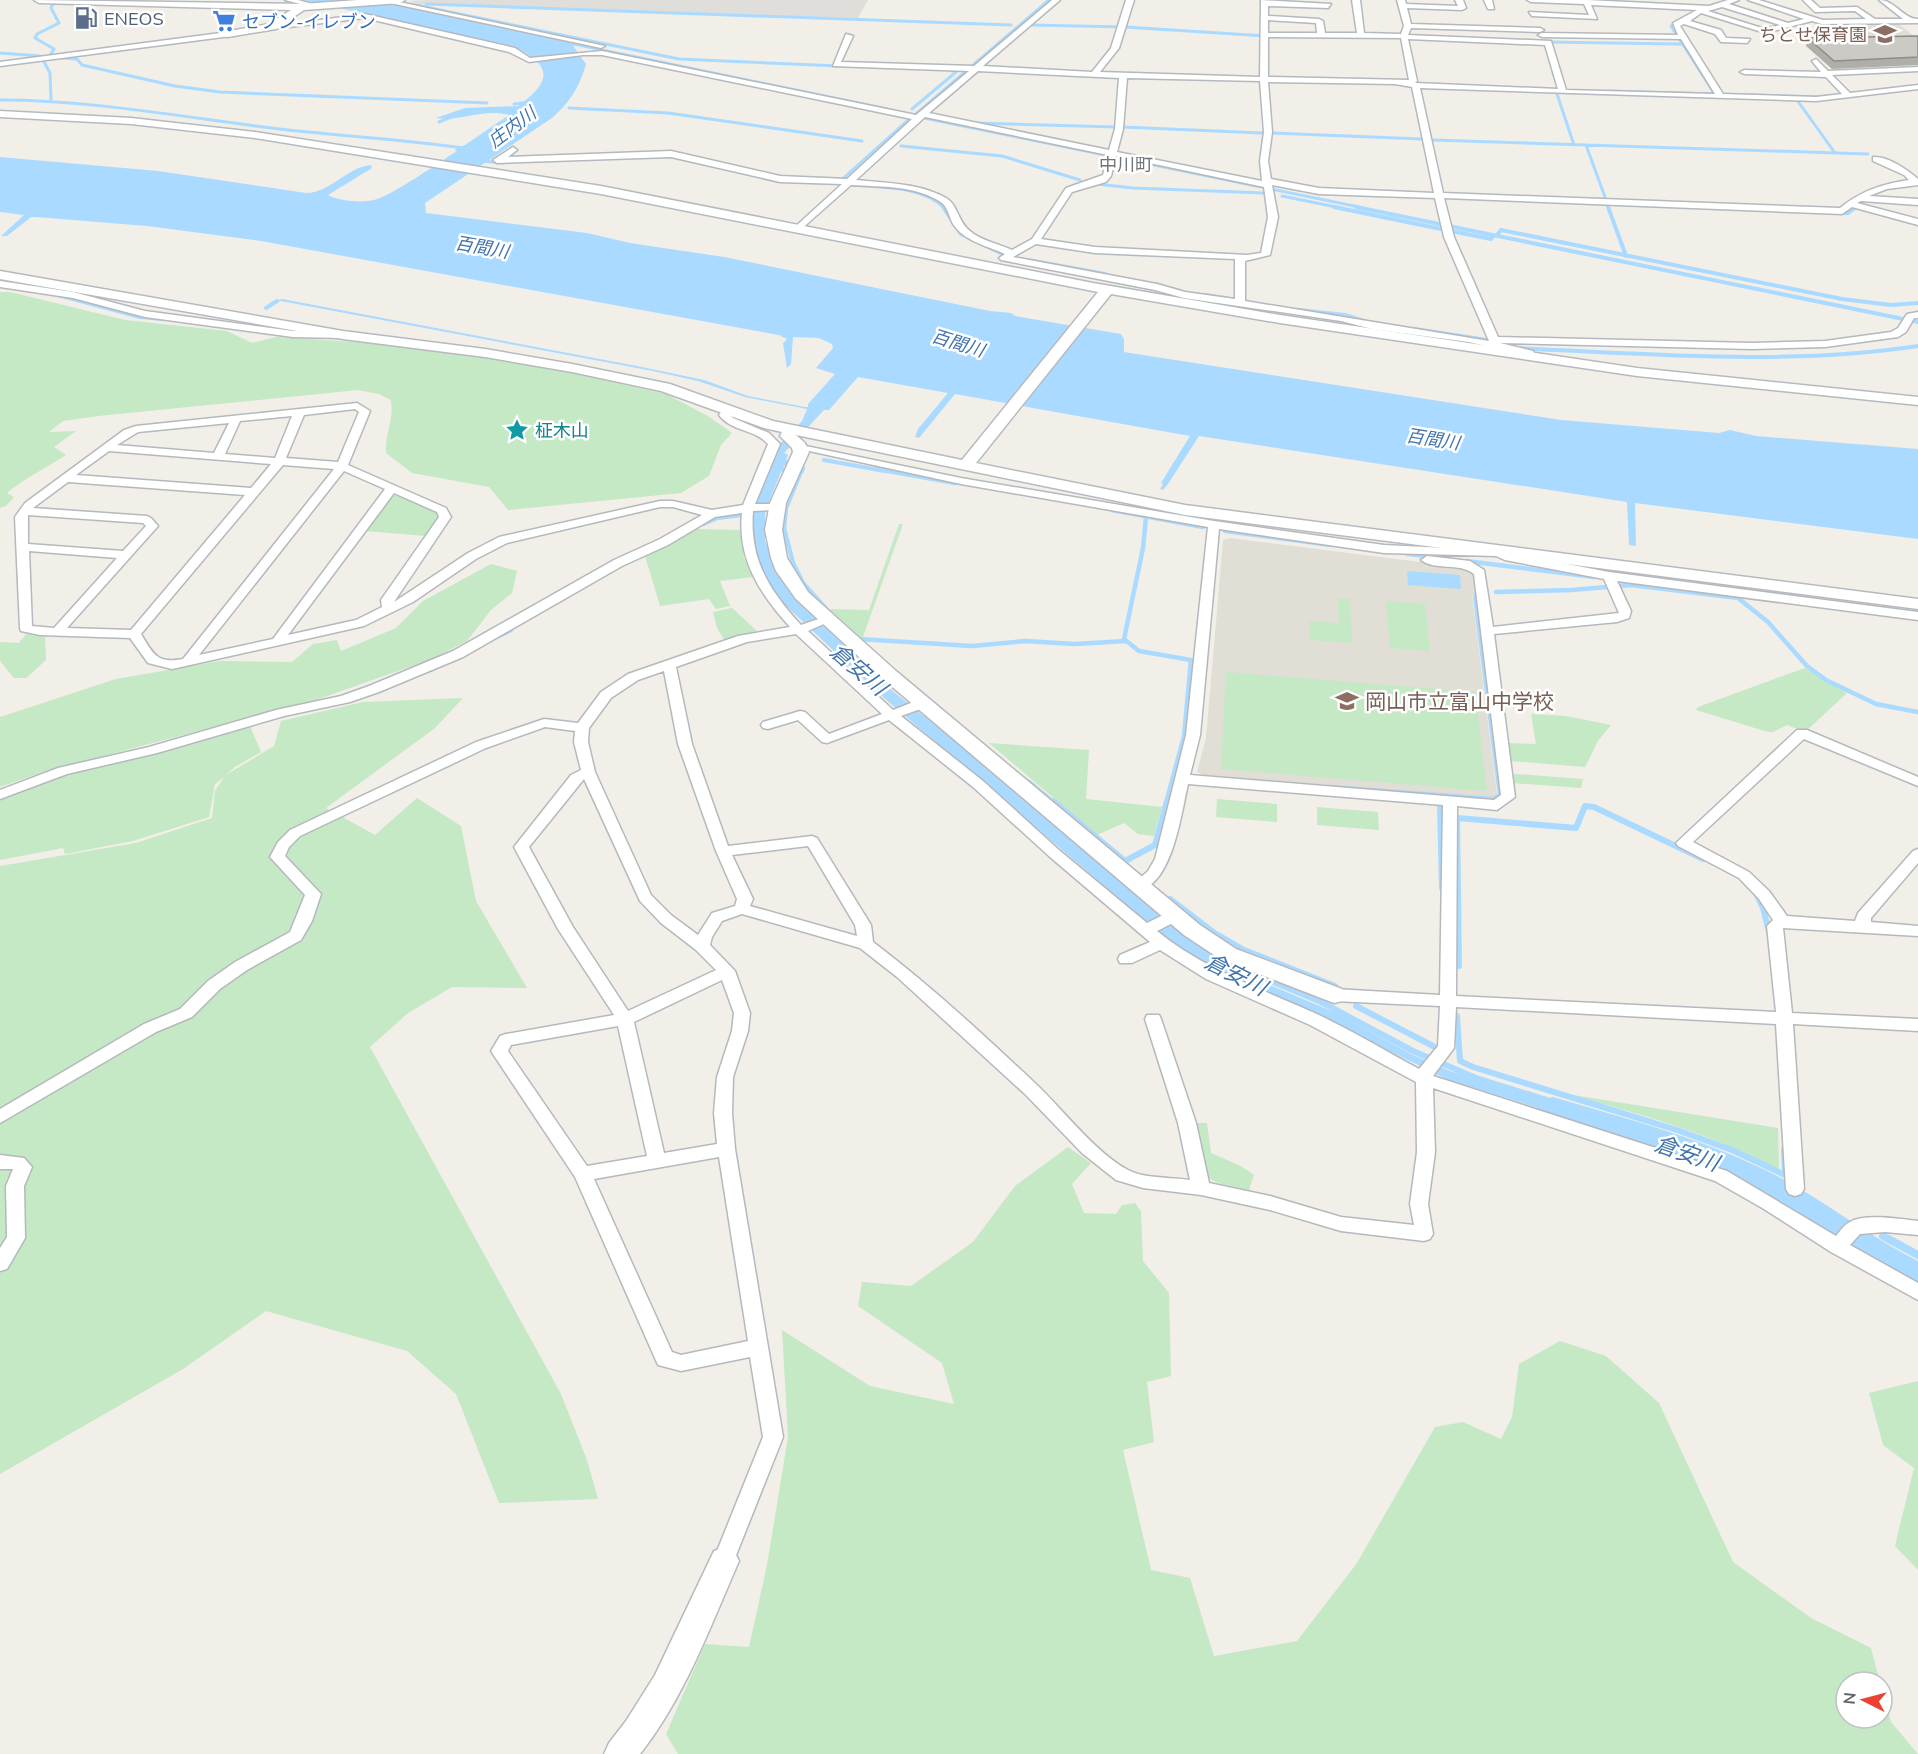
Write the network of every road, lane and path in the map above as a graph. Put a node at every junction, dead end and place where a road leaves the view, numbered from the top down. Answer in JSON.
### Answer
{"nodes":[{"id":1,"x":39,"y":0,"type":"edge"},
{"id":2,"x":289,"y":0,"type":"edge"},
{"id":3,"x":400,"y":0,"type":"edge"},
{"id":4,"x":1056,"y":0,"type":"edge"},
{"id":5,"x":1130,"y":0,"type":"edge"},
{"id":6,"x":1356,"y":0,"type":"edge"},
{"id":7,"x":1459,"y":0,"type":"edge"},
{"id":8,"x":1526,"y":0,"type":"edge"},
{"id":9,"x":1531,"y":0,"type":"edge"},
{"id":10,"x":1735,"y":0,"type":"edge"},
{"id":11,"x":1752,"y":0,"type":"edge"},
{"id":12,"x":1807,"y":0,"type":"edge"},
{"id":13,"x":1846,"y":0,"type":"edge"},
{"id":14,"x":1883,"y":0,"type":"edge"},
{"id":15,"x":383,"y":1,"type":"edge"},
{"id":16,"x":1567,"y":1,"type":"edge"},
{"id":17,"x":197,"y":2,"type":"edge"},
{"id":18,"x":1265,"y":2,"type":"edge"},
{"id":19,"x":1586,"y":2,"type":"junction"},
{"id":20,"x":1631,"y":2,"type":"edge"},
{"id":21,"x":1720,"y":2,"type":"edge"},
{"id":22,"x":1402,"y":3,"type":"edge"},
{"id":23,"x":322,"y":6,"type":"junction"},
{"id":24,"x":1328,"y":6,"type":"dead end"},
{"id":25,"x":302,"y":8,"type":"junction"},
{"id":26,"x":1705,"y":9,"type":"junction"},
{"id":27,"x":1857,"y":9,"type":"junction"},
{"id":28,"x":1265,"y":18,"type":"junction"},
{"id":29,"x":1534,"y":18,"type":"junction"},
{"id":30,"x":1811,"y":18,"type":"junction"},
{"id":31,"x":1683,"y":21,"type":"junction"},
{"id":32,"x":1873,"y":21,"type":"junction"},
{"id":33,"x":1914,"y":21,"type":"edge"},
{"id":34,"x":1408,"y":22,"type":"junction"},
{"id":35,"x":1596,"y":24,"type":"dead end"},
{"id":36,"x":1787,"y":25,"type":"junction"},
{"id":37,"x":272,"y":27,"type":"junction"},
{"id":38,"x":228,"y":34,"type":"joint"},
{"id":39,"x":1321,"y":34,"type":"junction"},
{"id":40,"x":1265,"y":35,"type":"junction"},
{"id":41,"x":1361,"y":35,"type":"junction"},
{"id":42,"x":849,"y":36,"type":"dead end"},
{"id":43,"x":1603,"y":36,"type":"junction"},
{"id":44,"x":1405,"y":37,"type":"junction"},
{"id":45,"x":1679,"y":37,"type":"junction"},
{"id":46,"x":1544,"y":38,"type":"junction"},
{"id":47,"x":1747,"y":41,"type":"dead end"},
{"id":48,"x":583,"y":48,"type":"junction"},
{"id":49,"x":1816,"y":61,"type":"dead end"},
{"id":50,"x":0,"y":64,"type":"edge"},
{"id":51,"x":1775,"y":65,"type":"dead end"},
{"id":52,"x":970,"y":69,"type":"junction"},
{"id":53,"x":1918,"y":69,"type":"edge"},
{"id":54,"x":1744,"y":72,"type":"dead end"},
{"id":55,"x":1891,"y":72,"type":"junction"},
{"id":56,"x":1780,"y":73,"type":"junction"},
{"id":57,"x":1827,"y":74,"type":"junction"},
{"id":58,"x":1094,"y":75,"type":"junction"},
{"id":59,"x":1123,"y":76,"type":"junction"},
{"id":60,"x":1264,"y":78,"type":"junction"},
{"id":61,"x":1412,"y":85,"type":"junction"},
{"id":62,"x":1914,"y":89,"type":"edge"},
{"id":63,"x":1563,"y":91,"type":"junction"},
{"id":64,"x":1719,"y":94,"type":"junction"},
{"id":65,"x":1847,"y":95,"type":"junction"},
{"id":66,"x":0,"y":114,"type":"edge"},
{"id":67,"x":921,"y":116,"type":"junction"},
{"id":68,"x":513,"y":150,"type":"dead end"},
{"id":69,"x":1114,"y":154,"type":"junction"},
{"id":70,"x":1876,"y":159,"type":"dead end"},
{"id":71,"x":843,"y":181,"type":"junction"},
{"id":72,"x":1916,"y":182,"type":"edge"},
{"id":73,"x":1267,"y":186,"type":"junction"},
{"id":74,"x":1438,"y":196,"type":"junction"},
{"id":75,"x":1918,"y":201,"type":"edge"},
{"id":76,"x":1859,"y":202,"type":"junction"},
{"id":77,"x":1918,"y":222,"type":"edge"},
{"id":78,"x":799,"y":228,"type":"junction"},
{"id":79,"x":1035,"y":241,"type":"junction"},
{"id":80,"x":1009,"y":256,"type":"junction"},
{"id":81,"x":1244,"y":257,"type":"junction"},
{"id":82,"x":0,"y":275,"type":"edge"},
{"id":83,"x":0,"y":284,"type":"edge"},
{"id":84,"x":1100,"y":292,"type":"junction"},
{"id":85,"x":1240,"y":301,"type":"junction"},
{"id":86,"x":1342,"y":318,"type":"junction"},
{"id":87,"x":1912,"y":318,"type":"edge"},
{"id":88,"x":1280,"y":319,"type":"junction"},
{"id":89,"x":343,"y":335,"type":"junction"},
{"id":90,"x":1493,"y":343,"type":"junction"},
{"id":91,"x":1568,"y":363,"type":"junction"},
{"id":92,"x":1918,"y":401,"type":"edge"},
{"id":93,"x":728,"y":410,"type":"junction"},
{"id":94,"x":299,"y":413,"type":"junction"},
{"id":95,"x":236,"y":419,"type":"junction"},
{"id":96,"x":791,"y":429,"type":"junction"},
{"id":97,"x":800,"y":446,"type":"junction"},
{"id":98,"x":107,"y":448,"type":"junction"},
{"id":99,"x":218,"y":457,"type":"junction"},
{"id":100,"x":971,"y":461,"type":"junction"},
{"id":101,"x":279,"y":462,"type":"junction"},
{"id":102,"x":342,"y":466,"type":"junction"},
{"id":103,"x":66,"y":478,"type":"junction"},
{"id":104,"x":392,"y":488,"type":"junction"},
{"id":105,"x":254,"y":492,"type":"junction"},
{"id":106,"x":776,"y":507,"type":"junction"},
{"id":107,"x":25,"y":511,"type":"junction"},
{"id":108,"x":748,"y":512,"type":"junction"},
{"id":109,"x":712,"y":514,"type":"junction"},
{"id":110,"x":1213,"y":529,"type":"junction"},
{"id":111,"x":22,"y":547,"type":"junction"},
{"id":112,"x":1384,"y":552,"type":"junction"},
{"id":113,"x":1499,"y":552,"type":"junction"},
{"id":114,"x":126,"y":555,"type":"junction"},
{"id":115,"x":1612,"y":584,"type":"junction"},
{"id":116,"x":1918,"y":604,"type":"edge"},
{"id":117,"x":389,"y":610,"type":"junction"},
{"id":118,"x":1918,"y":616,"type":"edge"},
{"id":119,"x":824,"y":621,"type":"junction"},
{"id":120,"x":800,"y":630,"type":"junction"},
{"id":121,"x":1488,"y":631,"type":"junction"},
{"id":122,"x":57,"y":632,"type":"junction"},
{"id":123,"x":134,"y":634,"type":"junction"},
{"id":124,"x":276,"y":643,"type":"junction"},
{"id":125,"x":187,"y":662,"type":"junction"},
{"id":126,"x":669,"y":665,"type":"junction"},
{"id":127,"x":917,"y":705,"type":"junction"},
{"id":128,"x":894,"y":715,"type":"junction"},
{"id":129,"x":768,"y":725,"type":"dead end"},
{"id":130,"x":582,"y":728,"type":"junction"},
{"id":131,"x":588,"y":772,"type":"junction"},
{"id":132,"x":1183,"y":779,"type":"junction"},
{"id":133,"x":1918,"y":782,"type":"edge"},
{"id":134,"x":0,"y":795,"type":"edge"},
{"id":135,"x":1450,"y":801,"type":"junction"},
{"id":136,"x":723,"y":851,"type":"junction"},
{"id":137,"x":1918,"y":854,"type":"edge"},
{"id":138,"x":1139,"y":886,"type":"junction"},
{"id":139,"x":742,"y":909,"type":"junction"},
{"id":140,"x":1171,"y":918,"type":"junction"},
{"id":141,"x":1782,"y":921,"type":"junction"},
{"id":142,"x":1863,"y":927,"type":"junction"},
{"id":143,"x":1148,"y":929,"type":"junction"},
{"id":144,"x":1918,"y":931,"type":"edge"},
{"id":145,"x":1161,"y":943,"type":"junction"},
{"id":146,"x":866,"y":944,"type":"junction"},
{"id":147,"x":702,"y":946,"type":"junction"},
{"id":148,"x":1126,"y":959,"type":"dead end"},
{"id":149,"x":727,"y":971,"type":"junction"},
{"id":150,"x":1334,"y":995,"type":"joint"},
{"id":151,"x":1450,"y":1002,"type":"junction"},
{"id":152,"x":625,"y":1019,"type":"junction"},
{"id":153,"x":1153,"y":1019,"type":"dead end"},
{"id":154,"x":1785,"y":1019,"type":"junction"},
{"id":155,"x":1918,"y":1025,"type":"edge"},
{"id":156,"x":1424,"y":1076,"type":"junction"},
{"id":157,"x":0,"y":1117,"type":"edge"},
{"id":158,"x":726,"y":1149,"type":"junction"},
{"id":159,"x":657,"y":1160,"type":"junction"},
{"id":160,"x":0,"y":1162,"type":"edge"},
{"id":161,"x":583,"y":1174,"type":"junction"},
{"id":162,"x":1201,"y":1188,"type":"junction"},
{"id":163,"x":1795,"y":1189,"type":"dead end"},
{"id":164,"x":1918,"y":1228,"type":"edge"},
{"id":165,"x":1844,"y":1240,"type":"junction"},
{"id":166,"x":0,"y":1264,"type":"edge"},
{"id":167,"x":1918,"y":1292,"type":"edge"},
{"id":168,"x":758,"y":1347,"type":"junction"},
{"id":169,"x":724,"y":1561,"type":"joint"},
{"id":170,"x":620,"y":1754,"type":"edge"}],
"edges":[{"from":1,"to":17,"type":"street"},
{"from":2,"to":23,"type":"street"},
{"from":3,"to":15,"type":"street"},
{"from":4,"to":52,"type":"street"},
{"from":5,"to":58,"type":"street"},
{"from":6,"to":41,"type":"street"},
{"from":7,"to":22,"type":"street"},
{"from":8,"to":29,"type":"street"},
{"from":9,"to":16,"type":"street"},
{"from":10,"to":21,"type":"street"},
{"from":11,"to":30,"type":"street"},
{"from":12,"to":27,"type":"street"},
{"from":13,"to":27,"type":"street"},
{"from":14,"to":33,"type":"street"},
{"from":15,"to":23,"type":"street"},
{"from":15,"to":48,"type":"street"},
{"from":16,"to":19,"type":"street"},
{"from":17,"to":25,"type":"street"},
{"from":18,"to":24,"type":"street"},
{"from":18,"to":28,"type":"street"},
{"from":19,"to":20,"type":"street"},
{"from":19,"to":29,"type":"street"},
{"from":20,"to":26,"type":"street"},
{"from":21,"to":26,"type":"street"},
{"from":21,"to":36,"type":"street"},
{"from":22,"to":34,"type":"street"},
{"from":23,"to":25,"type":"street"},
{"from":25,"to":37,"type":"street"},
{"from":26,"to":31,"type":"street"},
{"from":26,"to":36,"type":"street"},
{"from":27,"to":32,"type":"street"},
{"from":28,"to":39,"type":"street"},
{"from":28,"to":40,"type":"street"},
{"from":29,"to":34,"type":"street"},
{"from":29,"to":46,"type":"street"},
{"from":30,"to":32,"type":"street"},
{"from":30,"to":36,"type":"street"},
{"from":31,"to":45,"type":"street"},
{"from":31,"to":47,"type":"street"},
{"from":32,"to":33,"type":"street"},
{"from":34,"to":44,"type":"street"},
{"from":34,"to":46,"type":"street"},
{"from":35,"to":43,"type":"street"},
{"from":37,"to":38,"type":"street"},
{"from":37,"to":48,"type":"street"},
{"from":38,"to":50,"type":"street"},
{"from":39,"to":40,"type":"street"},
{"from":39,"to":41,"type":"street"},
{"from":40,"to":60,"type":"street"},
{"from":41,"to":44,"type":"street"},
{"from":42,"to":52,"type":"street"},
{"from":43,"to":45,"type":"street"},
{"from":43,"to":46,"type":"street"},
{"from":44,"to":46,"type":"street"},
{"from":44,"to":61,"type":"street"},
{"from":45,"to":64,"type":"street"},
{"from":46,"to":63,"type":"street"},
{"from":48,"to":67,"type":"street"},
{"from":49,"to":57,"type":"street"},
{"from":51,"to":56,"type":"street"},
{"from":52,"to":58,"type":"street"},
{"from":52,"to":67,"type":"street"},
{"from":53,"to":55,"type":"street"},
{"from":54,"to":56,"type":"street"},
{"from":55,"to":57,"type":"street"},
{"from":55,"to":62,"type":"street"},
{"from":56,"to":57,"type":"street"},
{"from":57,"to":65,"type":"street"},
{"from":58,"to":59,"type":"street"},
{"from":59,"to":60,"type":"street"},
{"from":59,"to":69,"type":"street"},
{"from":60,"to":61,"type":"street"},
{"from":60,"to":73,"type":"street"},
{"from":61,"to":63,"type":"street"},
{"from":61,"to":74,"type":"street"},
{"from":62,"to":65,"type":"street"},
{"from":63,"to":64,"type":"street"},
{"from":64,"to":65,"type":"street"},
{"from":66,"to":78,"type":"street"},
{"from":67,"to":69,"type":"street"},
{"from":67,"to":71,"type":"street"},
{"from":68,"to":71,"type":"street"},
{"from":69,"to":73,"type":"street"},
{"from":69,"to":79,"type":"street"},
{"from":70,"to":72,"type":"street"},
{"from":71,"to":78,"type":"street"},
{"from":71,"to":80,"type":"street"},
{"from":72,"to":76,"type":"street"},
{"from":73,"to":74,"type":"street"},
{"from":73,"to":81,"type":"street"},
{"from":74,"to":76,"type":"street"},
{"from":74,"to":90,"type":"street"},
{"from":75,"to":76,"type":"street"},
{"from":76,"to":77,"type":"street"},
{"from":78,"to":84,"type":"street"},
{"from":79,"to":80,"type":"street"},
{"from":79,"to":81,"type":"street"},
{"from":80,"to":84,"type":"street"},
{"from":80,"to":85,"type":"street"},
{"from":81,"to":85,"type":"street"},
{"from":82,"to":89,"type":"street"},
{"from":83,"to":89,"type":"street"},
{"from":84,"to":88,"type":"street"},
{"from":84,"to":100,"type":"street"},
{"from":85,"to":86,"type":"street"},
{"from":86,"to":88,"type":"street"},
{"from":86,"to":90,"type":"street"},
{"from":87,"to":90,"type":"street"},
{"from":88,"to":91,"type":"street"},
{"from":89,"to":93,"type":"street"},
{"from":90,"to":91,"type":"street"},
{"from":91,"to":92,"type":"street"},
{"from":93,"to":96,"type":"street"},
{"from":93,"to":108,"type":"street"},
{"from":94,"to":95,"type":"street"},
{"from":94,"to":101,"type":"street"},
{"from":94,"to":102,"type":"street"},
{"from":95,"to":98,"type":"street"},
{"from":95,"to":99,"type":"street"},
{"from":96,"to":97,"type":"street"},
{"from":96,"to":100,"type":"street"},
{"from":97,"to":106,"type":"street"},
{"from":97,"to":110,"type":"street"},
{"from":98,"to":99,"type":"street"},
{"from":98,"to":103,"type":"street"},
{"from":99,"to":101,"type":"street"},
{"from":100,"to":113,"type":"street"},
{"from":101,"to":102,"type":"street"},
{"from":101,"to":105,"type":"street"},
{"from":102,"to":104,"type":"street"},
{"from":102,"to":125,"type":"street"},
{"from":103,"to":105,"type":"street"},
{"from":103,"to":107,"type":"street"},
{"from":104,"to":117,"type":"street"},
{"from":104,"to":124,"type":"street"},
{"from":105,"to":123,"type":"street"},
{"from":106,"to":108,"type":"street"},
{"from":106,"to":119,"type":"street"},
{"from":107,"to":111,"type":"street"},
{"from":107,"to":114,"type":"street"},
{"from":108,"to":109,"type":"street"},
{"from":108,"to":120,"type":"street"},
{"from":109,"to":117,"type":"street"},
{"from":109,"to":134,"type":"street"},
{"from":110,"to":112,"type":"street"},
{"from":110,"to":132,"type":"street"},
{"from":111,"to":114,"type":"street"},
{"from":111,"to":122,"type":"street"},
{"from":112,"to":113,"type":"street"},
{"from":112,"to":121,"type":"street"},
{"from":113,"to":115,"type":"street"},
{"from":113,"to":116,"type":"street"},
{"from":114,"to":122,"type":"street"},
{"from":115,"to":118,"type":"street"},
{"from":115,"to":121,"type":"street"},
{"from":117,"to":124,"type":"street"},
{"from":119,"to":120,"type":"street"},
{"from":119,"to":127,"type":"street"},
{"from":120,"to":126,"type":"street"},
{"from":120,"to":128,"type":"street"},
{"from":121,"to":135,"type":"street"},
{"from":122,"to":123,"type":"street"},
{"from":123,"to":125,"type":"street"},
{"from":124,"to":125,"type":"street"},
{"from":126,"to":130,"type":"street"},
{"from":126,"to":136,"type":"street"},
{"from":127,"to":128,"type":"street"},
{"from":127,"to":138,"type":"street"},
{"from":128,"to":129,"type":"street"},
{"from":128,"to":143,"type":"street"},
{"from":130,"to":131,"type":"street"},
{"from":130,"to":157,"type":"street"},
{"from":131,"to":147,"type":"street"},
{"from":131,"to":152,"type":"street"},
{"from":132,"to":135,"type":"street"},
{"from":132,"to":138,"type":"street"},
{"from":133,"to":141,"type":"street"},
{"from":135,"to":151,"type":"street"},
{"from":136,"to":139,"type":"street"},
{"from":136,"to":146,"type":"street"},
{"from":137,"to":142,"type":"street"},
{"from":138,"to":140,"type":"street"},
{"from":139,"to":146,"type":"street"},
{"from":139,"to":147,"type":"street"},
{"from":140,"to":143,"type":"street"},
{"from":140,"to":150,"type":"street"},
{"from":141,"to":142,"type":"street"},
{"from":141,"to":154,"type":"street"},
{"from":142,"to":144,"type":"street"},
{"from":143,"to":145,"type":"street"},
{"from":145,"to":148,"type":"street"},
{"from":145,"to":156,"type":"street"},
{"from":146,"to":162,"type":"street"},
{"from":147,"to":149,"type":"street"},
{"from":149,"to":152,"type":"street"},
{"from":149,"to":158,"type":"street"},
{"from":150,"to":151,"type":"street"},
{"from":151,"to":154,"type":"street"},
{"from":151,"to":156,"type":"street"},
{"from":152,"to":159,"type":"street"},
{"from":152,"to":161,"type":"street"},
{"from":153,"to":162,"type":"street"},
{"from":154,"to":155,"type":"street"},
{"from":154,"to":163,"type":"street"},
{"from":156,"to":162,"type":"street"},
{"from":156,"to":165,"type":"street"},
{"from":158,"to":159,"type":"street"},
{"from":158,"to":168,"type":"street"},
{"from":159,"to":161,"type":"street"},
{"from":160,"to":166,"type":"street"},
{"from":161,"to":168,"type":"street"},
{"from":164,"to":165,"type":"street"},
{"from":165,"to":167,"type":"street"},
{"from":168,"to":169,"type":"street"},
{"from":169,"to":170,"type":"street"}]}
